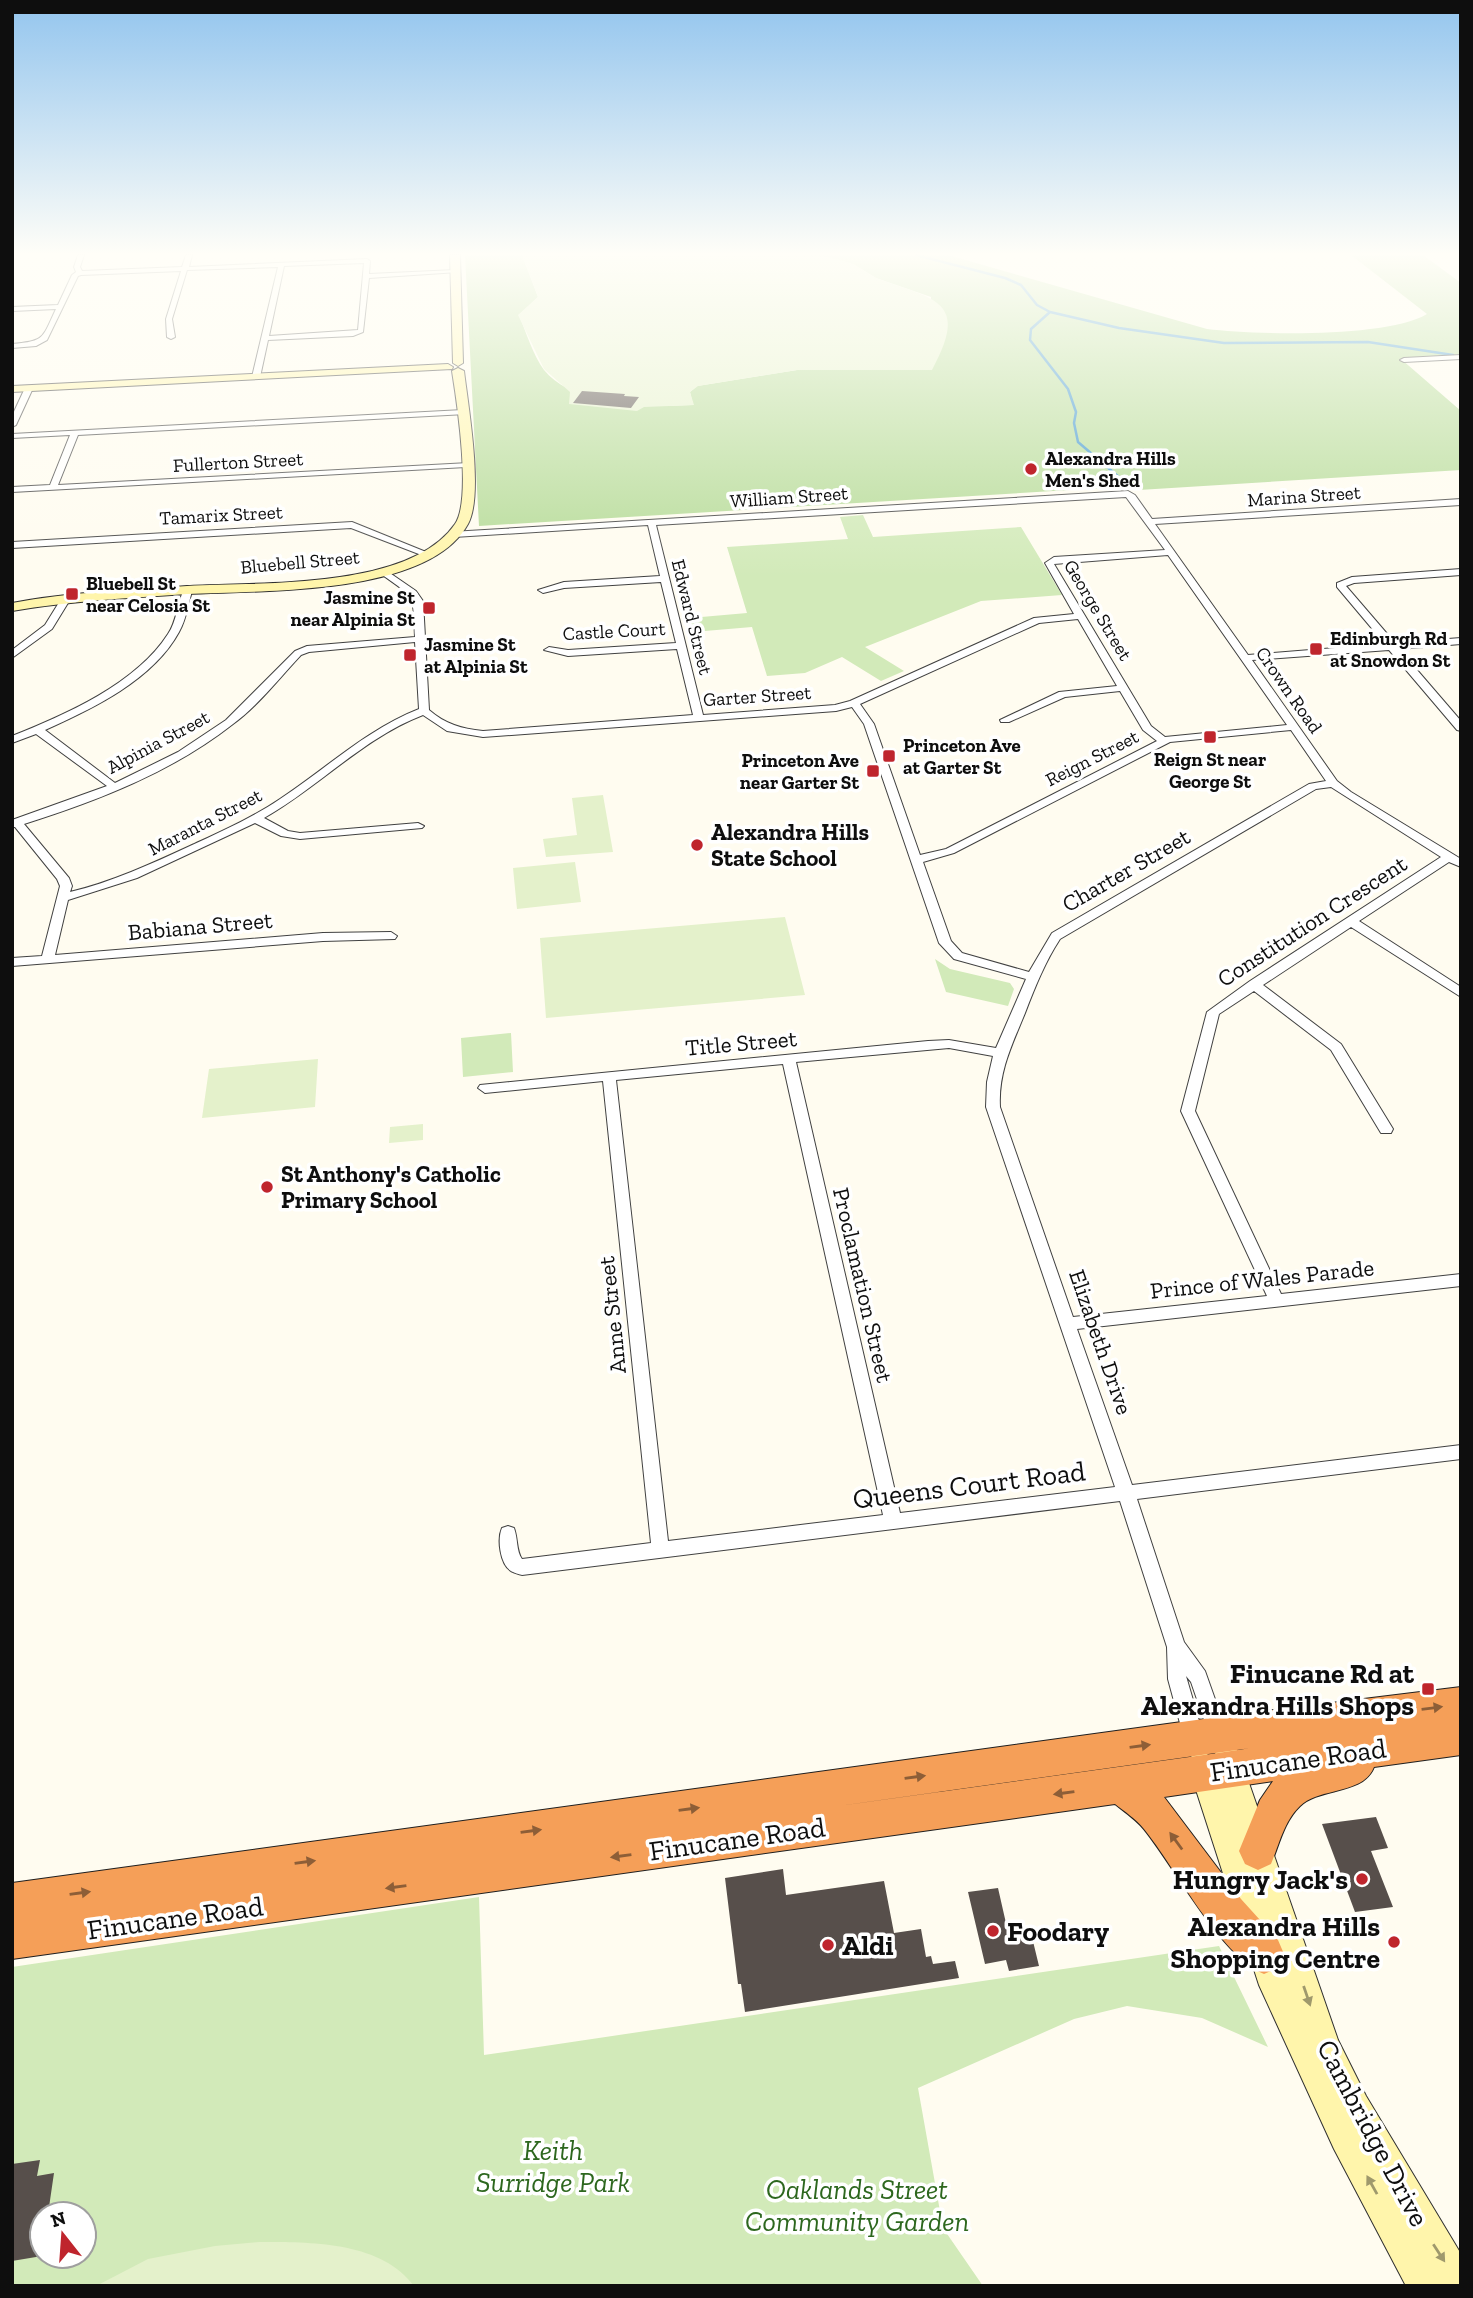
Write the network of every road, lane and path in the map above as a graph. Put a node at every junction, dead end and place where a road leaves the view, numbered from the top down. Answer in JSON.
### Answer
{"nodes":[{"id":1,"x":259,"y":362,"type":"edge"},
{"id":2,"x":454,"y":362,"type":"edge"},
{"id":3,"x":454,"y":367,"type":"junction"},
{"id":4,"x":256,"y":377,"type":"junction"},
{"id":5,"x":29,"y":388,"type":"junction"},
{"id":6,"x":12,"y":389,"type":"edge"},
{"id":7,"x":463,"y":412,"type":"junction"},
{"id":8,"x":12,"y":425,"type":"edge"},
{"id":9,"x":75,"y":432,"type":"junction"},
{"id":10,"x":12,"y":436,"type":"edge"},
{"id":11,"x":466,"y":465,"type":"junction"},
{"id":12,"x":53,"y":488,"type":"junction"},
{"id":13,"x":12,"y":490,"type":"edge"},
{"id":14,"x":1128,"y":494,"type":"joint"},
{"id":15,"x":1461,"y":502,"type":"edge"},
{"id":16,"x":1150,"y":522,"type":"junction"},
{"id":17,"x":652,"y":524,"type":"junction"},
{"id":18,"x":454,"y":534,"type":"junction"},
{"id":19,"x":12,"y":545,"type":"edge"},
{"id":20,"x":1171,"y":552,"type":"junction"},
{"id":21,"x":428,"y":554,"type":"junction"},
{"id":22,"x":384,"y":572,"type":"junction"},
{"id":23,"x":1461,"y":572,"type":"edge"},
{"id":24,"x":664,"y":579,"type":"junction"},
{"id":25,"x":187,"y":590,"type":"junction"},
{"id":26,"x":543,"y":590,"type":"dead end"},
{"id":27,"x":66,"y":598,"type":"junction"},
{"id":28,"x":12,"y":607,"type":"edge"},
{"id":29,"x":1082,"y":616,"type":"junction"},
{"id":30,"x":420,"y":639,"type":"junction"},
{"id":31,"x":1461,"y":641,"type":"edge"},
{"id":32,"x":681,"y":646,"type":"junction"},
{"id":33,"x":1390,"y":646,"type":"junction"},
{"id":34,"x":548,"y":650,"type":"dead end"},
{"id":35,"x":12,"y":655,"type":"edge"},
{"id":36,"x":1245,"y":658,"type":"junction"},
{"id":37,"x":1124,"y":688,"type":"junction"},
{"id":38,"x":854,"y":704,"type":"junction"},
{"id":39,"x":1461,"y":708,"type":"edge"},
{"id":40,"x":1445,"y":710,"type":"junction"},
{"id":41,"x":424,"y":711,"type":"junction"},
{"id":42,"x":699,"y":718,"type":"junction"},
{"id":43,"x":1006,"y":720,"type":"dead end"},
{"id":44,"x":1294,"y":727,"type":"junction"},
{"id":45,"x":1461,"y":728,"type":"edge"},
{"id":46,"x":38,"y":730,"type":"junction"},
{"id":47,"x":12,"y":740,"type":"edge"},
{"id":48,"x":1164,"y":741,"type":"junction"},
{"id":49,"x":1333,"y":783,"type":"junction"},
{"id":50,"x":113,"y":786,"type":"junction"},
{"id":51,"x":257,"y":818,"type":"junction"},
{"id":52,"x":15,"y":823,"type":"edge"},
{"id":53,"x":418,"y":826,"type":"dead end"},
{"id":54,"x":916,"y":859,"type":"junction"},
{"id":55,"x":1455,"y":860,"type":"edge"},
{"id":56,"x":63,"y":898,"type":"junction"},
{"id":57,"x":1352,"y":922,"type":"junction"},
{"id":58,"x":391,"y":936,"type":"dead end"},
{"id":59,"x":47,"y":960,"type":"junction"},
{"id":60,"x":12,"y":962,"type":"edge"},
{"id":61,"x":1032,"y":977,"type":"junction"},
{"id":62,"x":1254,"y":984,"type":"junction"},
{"id":63,"x":1461,"y":993,"type":"edge"},
{"id":64,"x":1000,"y":1053,"type":"junction"},
{"id":65,"x":789,"y":1059,"type":"junction"},
{"id":66,"x":609,"y":1077,"type":"junction"},
{"id":67,"x":485,"y":1088,"type":"dead end"},
{"id":68,"x":1386,"y":1129,"type":"dead end"},
{"id":69,"x":1461,"y":1280,"type":"edge"},
{"id":70,"x":1276,"y":1299,"type":"junction"},
{"id":71,"x":1069,"y":1324,"type":"junction"},
{"id":72,"x":1461,"y":1452,"type":"edge"},
{"id":73,"x":1126,"y":1493,"type":"junction"},
{"id":74,"x":893,"y":1520,"type":"junction"},
{"id":75,"x":508,"y":1534,"type":"dead end"},
{"id":76,"x":660,"y":1548,"type":"junction"},
{"id":77,"x":1461,"y":1704,"type":"edge"},
{"id":78,"x":1206,"y":1736,"type":"junction"},
{"id":79,"x":1461,"y":1737,"type":"edge"},
{"id":80,"x":1376,"y":1750,"type":"junction"},
{"id":81,"x":1218,"y":1771,"type":"junction"},
{"id":82,"x":1121,"y":1785,"type":"junction"},
{"id":83,"x":1258,"y":1851,"type":"junction"},
{"id":84,"x":12,"y":1902,"type":"edge"},
{"id":85,"x":12,"y":1940,"type":"edge"},
{"id":86,"x":1264,"y":1954,"type":"junction"},
{"id":87,"x":1425,"y":2286,"type":"edge"},
{"id":88,"x":1460,"y":2286,"type":"edge"}],
"edges":[{"from":1,"to":4,"type":"street"},
{"from":2,"to":3,"type":"street","name":"Bluebell Street"},
{"from":3,"to":4,"type":"street"},
{"from":3,"to":7,"type":"street","name":"Bluebell Street"},
{"from":4,"to":5,"type":"street"},
{"from":5,"to":6,"type":"street"},
{"from":5,"to":8,"type":"street"},
{"from":7,"to":9,"type":"street"},
{"from":7,"to":11,"type":"street","name":"Bluebell Street"},
{"from":9,"to":10,"type":"street"},
{"from":9,"to":12,"type":"street"},
{"from":11,"to":12,"type":"street","name":"Fullerton Street"},
{"from":11,"to":18,"type":"street","name":"Bluebell Street"},
{"from":12,"to":13,"type":"street","name":"Fullerton Street"},
{"from":14,"to":16,"type":"street","name":"Crown Road"},
{"from":14,"to":17,"type":"street","name":"William Street"},
{"from":15,"to":16,"type":"street","name":"Marina Street"},
{"from":16,"to":20,"type":"street","name":"Crown Road"},
{"from":17,"to":18,"type":"street","name":"William Street"},
{"from":17,"to":24,"type":"street","name":"Edward Street"},
{"from":18,"to":21,"type":"street","name":"Bluebell Street"},
{"from":19,"to":21,"type":"street","name":"Tamarix Street"},
{"from":20,"to":29,"type":"street","name":"George Street"},
{"from":20,"to":36,"type":"street","name":"Crown Road"},
{"from":21,"to":22,"type":"street","name":"Bluebell Street"},
{"from":22,"to":25,"type":"street","name":"Bluebell Street"},
{"from":22,"to":30,"type":"street"},
{"from":23,"to":33,"type":"street"},
{"from":24,"to":26,"type":"street"},
{"from":24,"to":32,"type":"street","name":"Edward Street"},
{"from":25,"to":27,"type":"street","name":"Bluebell Street"},
{"from":25,"to":46,"type":"street"},
{"from":27,"to":28,"type":"street","name":"Bluebell Street"},
{"from":27,"to":35,"type":"street"},
{"from":29,"to":37,"type":"street","name":"George Street"},
{"from":29,"to":38,"type":"street","name":"Garter Street"},
{"from":30,"to":41,"type":"street"},
{"from":30,"to":50,"type":"street","name":"Alpinia Street"},
{"from":31,"to":33,"type":"street"},
{"from":32,"to":34,"type":"street","name":"Castle Court"},
{"from":32,"to":42,"type":"street","name":"Edward Street"},
{"from":33,"to":36,"type":"street"},
{"from":33,"to":40,"type":"street"},
{"from":36,"to":44,"type":"street","name":"Crown Road"},
{"from":37,"to":43,"type":"street"},
{"from":37,"to":48,"type":"street","name":"George Street"},
{"from":38,"to":42,"type":"street","name":"Garter Street"},
{"from":38,"to":54,"type":"street"},
{"from":39,"to":40,"type":"street"},
{"from":40,"to":45,"type":"street"},
{"from":41,"to":42,"type":"street","name":"Garter Street"},
{"from":41,"to":51,"type":"street","name":"Maranta Street"},
{"from":44,"to":48,"type":"street","name":"Reign Street"},
{"from":44,"to":49,"type":"street","name":"Crown Road"},
{"from":46,"to":47,"type":"street"},
{"from":46,"to":50,"type":"street"},
{"from":48,"to":54,"type":"street","name":"Reign Street"},
{"from":49,"to":55,"type":"street","name":"Crown Road"},
{"from":49,"to":61,"type":"street","name":"Charter Street"},
{"from":50,"to":52,"type":"street","name":"Alpinia Street"},
{"from":51,"to":53,"type":"street"},
{"from":51,"to":56,"type":"street","name":"Maranta Street"},
{"from":52,"to":56,"type":"street"},
{"from":54,"to":61,"type":"street"},
{"from":55,"to":57,"type":"street","name":"Constitution Crescent"},
{"from":56,"to":59,"type":"street"},
{"from":57,"to":62,"type":"street","name":"Constitution Crescent"},
{"from":57,"to":63,"type":"street"},
{"from":58,"to":59,"type":"street","name":"Babiana Street"},
{"from":59,"to":60,"type":"street","name":"Babiana Street"},
{"from":61,"to":64,"type":"street","name":"Charter Street"},
{"from":62,"to":68,"type":"street"},
{"from":62,"to":70,"type":"street","name":"Constitution Crescent"},
{"from":64,"to":65,"type":"street","name":"Title Street"},
{"from":64,"to":71,"type":"street","name":"Elizabeth Drive"},
{"from":65,"to":66,"type":"street","name":"Title Street"},
{"from":65,"to":74,"type":"street","name":"Proclamation Street"},
{"from":66,"to":67,"type":"street","name":"Title Street"},
{"from":66,"to":76,"type":"street","name":"Anne Street"},
{"from":69,"to":70,"type":"street","name":"Prince of Wales Parade"},
{"from":70,"to":71,"type":"street","name":"Prince of Wales Parade"},
{"from":71,"to":73,"type":"street","name":"Elizabeth Drive"},
{"from":72,"to":73,"type":"street","name":"Queens Court Road"},
{"from":73,"to":74,"type":"street","name":"Queens Court Road"},
{"from":73,"to":78,"type":"street","name":"Elizabeth Drive"},
{"from":74,"to":76,"type":"street","name":"Queens Court Road"},
{"from":75,"to":76,"type":"street","name":"Queens Court Road"},
{"from":78,"to":77,"type":"highway","name":"Finucane Road","one_way":true},
{"from":78,"to":81,"type":"street","name":"Cambridge Drive"},
{"from":84,"to":78,"type":"highway","name":"Finucane Road","one_way":true},
{"from":79,"to":80,"type":"highway","name":"Finucane Road"},
{"from":80,"to":81,"type":"highway","name":"Finucane Road"},
{"from":80,"to":83,"type":"highway"},
{"from":81,"to":82,"type":"highway","name":"Finucane Road"},
{"from":81,"to":83,"type":"street","name":"Cambridge Drive"},
{"from":81,"to":86,"type":"street","name":"Cambridge Drive"},
{"from":82,"to":85,"type":"highway","name":"Finucane Road","one_way":true},
{"from":86,"to":82,"type":"highway","one_way":true},
{"from":83,"to":88,"type":"street","name":"Cambridge Drive","one_way":true},
{"from":87,"to":86,"type":"street","name":"Cambridge Drive","one_way":true}]}
